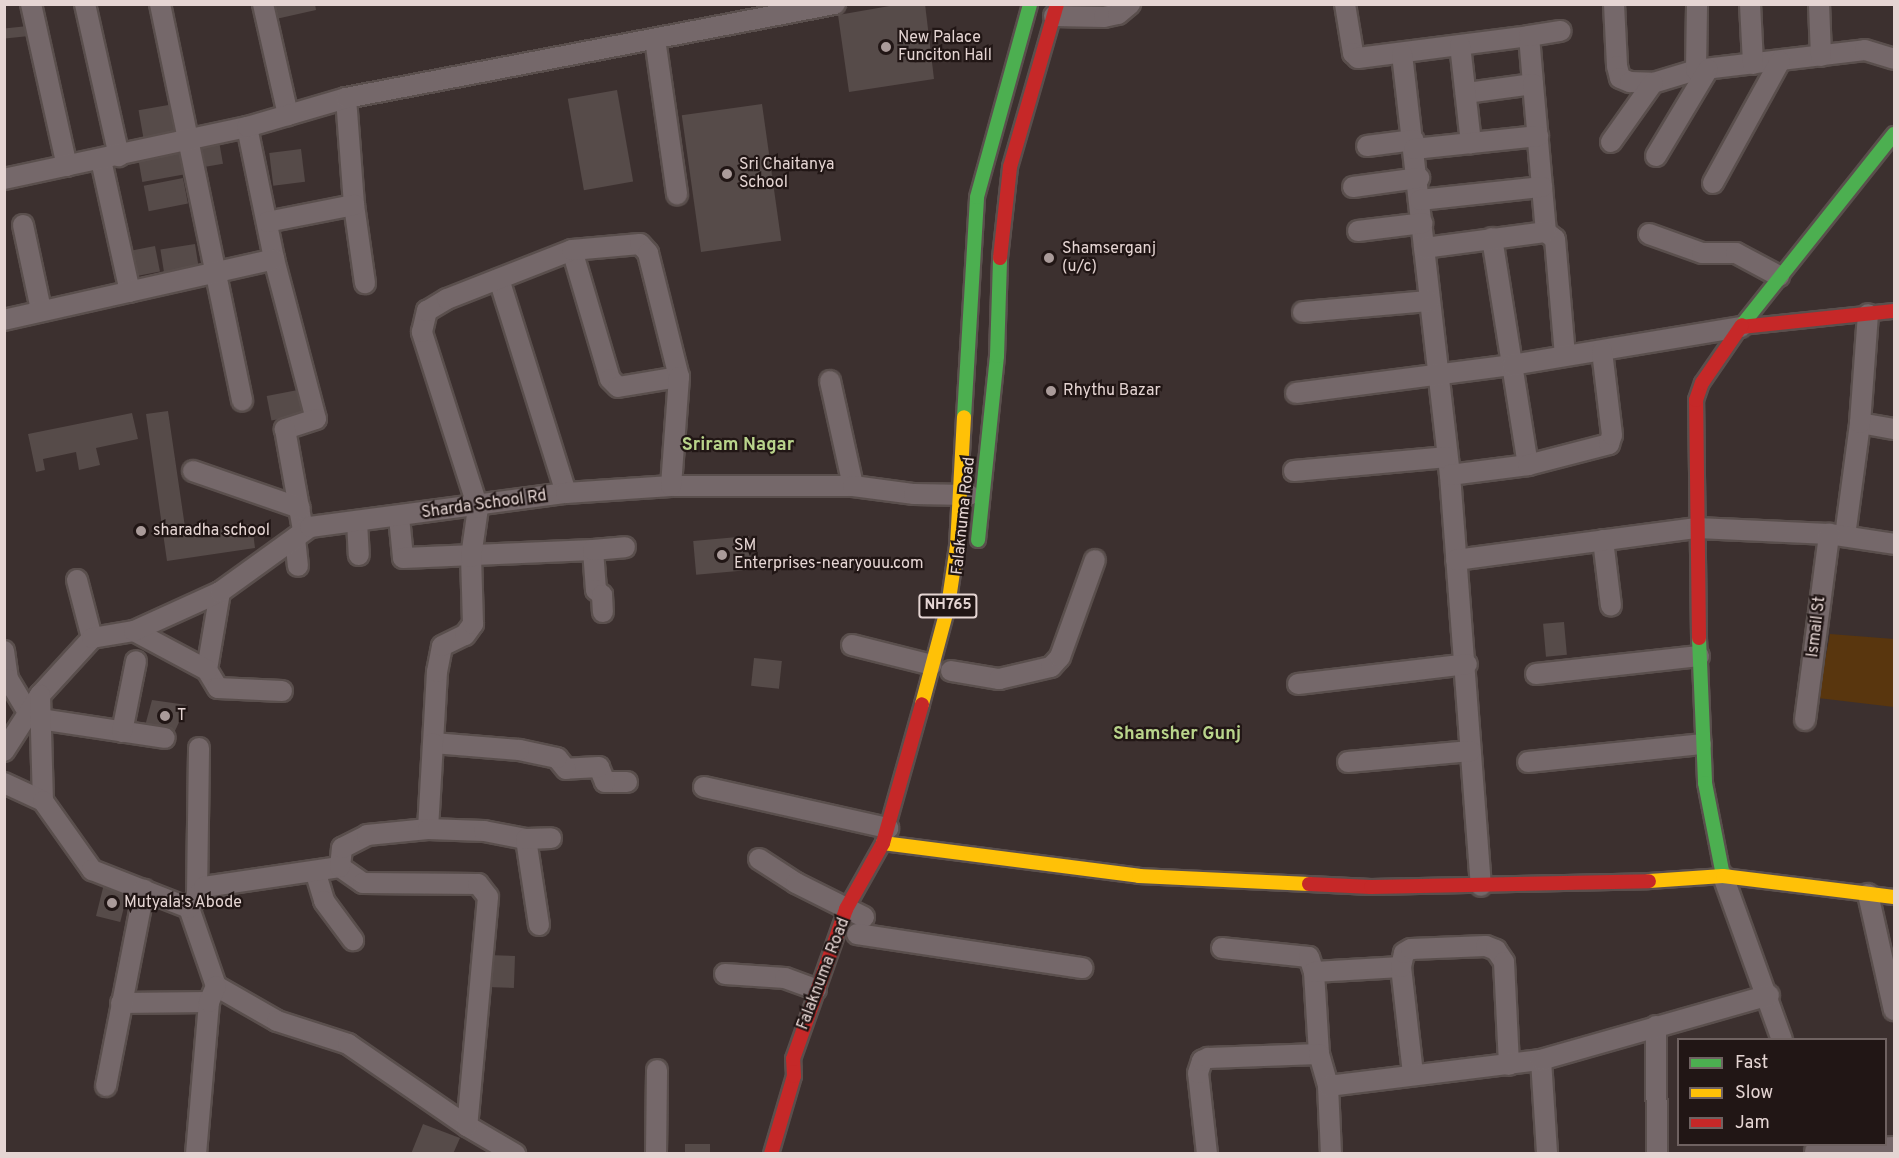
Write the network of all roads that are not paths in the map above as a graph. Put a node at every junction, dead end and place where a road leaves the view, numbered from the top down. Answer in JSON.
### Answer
{"nodes":[{"id":1,"x":31,"y":4,"type":"edge"},
{"id":2,"x":85,"y":4,"type":"edge"},
{"id":3,"x":160,"y":4,"type":"edge"},
{"id":4,"x":263,"y":4,"type":"edge"},
{"id":5,"x":835,"y":4,"type":"edge"},
{"id":6,"x":1030,"y":4,"type":"edge"},
{"id":7,"x":1130,"y":4,"type":"edge"},
{"id":8,"x":1345,"y":4,"type":"edge"},
{"id":9,"x":1614,"y":4,"type":"edge"},
{"id":10,"x":1697,"y":4,"type":"edge"},
{"id":11,"x":1750,"y":4,"type":"edge"},
{"id":12,"x":1819,"y":4,"type":"edge"},
{"id":13,"x":1055,"y":10,"type":"edge"},
{"id":14,"x":1561,"y":31,"type":"dead end"},
{"id":15,"x":1529,"y":36,"type":"junction"},
{"id":16,"x":655,"y":39,"type":"junction"},
{"id":17,"x":1460,"y":45,"type":"junction"},
{"id":18,"x":1402,"y":54,"type":"junction"},
{"id":19,"x":1821,"y":56,"type":"junction"},
{"id":20,"x":1894,"y":59,"type":"edge"},
{"id":21,"x":1780,"y":61,"type":"junction"},
{"id":22,"x":1753,"y":64,"type":"junction"},
{"id":23,"x":1702,"y":70,"type":"junction"},
{"id":24,"x":1653,"y":83,"type":"junction"},
{"id":25,"x":1533,"y":84,"type":"junction"},
{"id":26,"x":1466,"y":93,"type":"junction"},
{"id":27,"x":346,"y":98,"type":"junction"},
{"id":28,"x":288,"y":115,"type":"junction"},
{"id":29,"x":247,"y":127,"type":"junction"},
{"id":30,"x":1894,"y":134,"type":"edge"},
{"id":31,"x":1538,"y":136,"type":"junction"},
{"id":32,"x":186,"y":139,"type":"junction"},
{"id":33,"x":1611,"y":142,"type":"dead end"},
{"id":34,"x":1471,"y":143,"type":"junction"},
{"id":35,"x":1414,"y":144,"type":"junction"},
{"id":36,"x":1367,"y":146,"type":"dead end"},
{"id":37,"x":1656,"y":156,"type":"dead end"},
{"id":38,"x":110,"y":158,"type":"junction"},
{"id":39,"x":1885,"y":158,"type":"edge"},
{"id":40,"x":67,"y":166,"type":"junction"},
{"id":41,"x":1419,"y":178,"type":"junction"},
{"id":42,"x":4,"y":179,"type":"edge"},
{"id":43,"x":1713,"y":183,"type":"dead end"},
{"id":44,"x":1353,"y":187,"type":"dead end"},
{"id":45,"x":1542,"y":187,"type":"junction"},
{"id":46,"x":677,"y":194,"type":"dead end"},
{"id":47,"x":1420,"y":200,"type":"junction"},
{"id":48,"x":354,"y":205,"type":"junction"},
{"id":49,"x":267,"y":222,"type":"junction"},
{"id":50,"x":1423,"y":223,"type":"junction"},
{"id":51,"x":23,"y":225,"type":"dead end"},
{"id":52,"x":1358,"y":231,"type":"dead end"},
{"id":53,"x":1546,"y":232,"type":"junction"},
{"id":54,"x":1649,"y":234,"type":"dead end"},
{"id":55,"x":1492,"y":238,"type":"junction"},
{"id":56,"x":1424,"y":248,"type":"junction"},
{"id":57,"x":572,"y":250,"type":"junction"},
{"id":58,"x":274,"y":259,"type":"junction"},
{"id":59,"x":215,"y":272,"type":"junction"},
{"id":60,"x":1779,"y":276,"type":"junction"},
{"id":61,"x":499,"y":279,"type":"junction"},
{"id":62,"x":365,"y":282,"type":"dead end"},
{"id":63,"x":130,"y":292,"type":"junction"},
{"id":64,"x":1430,"y":301,"type":"junction"},
{"id":65,"x":41,"y":310,"type":"junction"},
{"id":66,"x":1894,"y":311,"type":"edge"},
{"id":67,"x":1304,"y":312,"type":"dead end"},
{"id":68,"x":1868,"y":314,"type":"junction"},
{"id":69,"x":4,"y":320,"type":"edge"},
{"id":70,"x":1741,"y":327,"type":"junction"},
{"id":71,"x":1602,"y":351,"type":"junction"},
{"id":72,"x":1565,"y":356,"type":"junction"},
{"id":73,"x":1512,"y":365,"type":"junction"},
{"id":74,"x":1436,"y":375,"type":"junction"},
{"id":75,"x":679,"y":377,"type":"junction"},
{"id":76,"x":830,"y":381,"type":"dead end"},
{"id":77,"x":1296,"y":393,"type":"dead end"},
{"id":78,"x":242,"y":401,"type":"dead end"},
{"id":79,"x":1860,"y":423,"type":"junction"},
{"id":80,"x":1894,"y":429,"type":"edge"},
{"id":81,"x":1527,"y":465,"type":"junction"},
{"id":82,"x":1448,"y":466,"type":"junction"},
{"id":83,"x":193,"y":471,"type":"dead end"},
{"id":84,"x":1293,"y":471,"type":"dead end"},
{"id":85,"x":671,"y":486,"type":"junction"},
{"id":86,"x":853,"y":486,"type":"junction"},
{"id":87,"x":959,"y":492,"type":"junction"},
{"id":88,"x":566,"y":493,"type":"junction"},
{"id":89,"x":982,"y":498,"type":"junction"},
{"id":90,"x":300,"y":508,"type":"junction"},
{"id":91,"x":478,"y":508,"type":"junction"},
{"id":92,"x":399,"y":517,"type":"junction"},
{"id":93,"x":357,"y":521,"type":"junction"},
{"id":94,"x":1697,"y":528,"type":"junction"},
{"id":95,"x":299,"y":534,"type":"junction"},
{"id":96,"x":1837,"y":535,"type":"junction"},
{"id":97,"x":1603,"y":540,"type":"junction"},
{"id":98,"x":1894,"y":544,"type":"edge"},
{"id":99,"x":625,"y":547,"type":"dead end"},
{"id":100,"x":593,"y":550,"type":"junction"},
{"id":101,"x":359,"y":555,"type":"dead end"},
{"id":102,"x":471,"y":557,"type":"junction"},
{"id":103,"x":976,"y":557,"type":"dead end"},
{"id":104,"x":1095,"y":560,"type":"dead end"},
{"id":105,"x":1456,"y":560,"type":"junction"},
{"id":106,"x":297,"y":566,"type":"dead end"},
{"id":107,"x":77,"y":580,"type":"dead end"},
{"id":108,"x":220,"y":592,"type":"junction"},
{"id":109,"x":1611,"y":606,"type":"dead end"},
{"id":110,"x":603,"y":612,"type":"dead end"},
{"id":111,"x":134,"y":631,"type":"junction"},
{"id":112,"x":92,"y":638,"type":"junction"},
{"id":113,"x":852,"y":645,"type":"dead end"},
{"id":114,"x":4,"y":651,"type":"edge"},
{"id":115,"x":1699,"y":656,"type":"junction"},
{"id":116,"x":136,"y":661,"type":"dead end"},
{"id":117,"x":1467,"y":664,"type":"junction"},
{"id":118,"x":946,"y":669,"type":"junction"},
{"id":119,"x":207,"y":670,"type":"junction"},
{"id":120,"x":1536,"y":674,"type":"dead end"},
{"id":121,"x":6,"y":679,"type":"edge"},
{"id":122,"x":1298,"y":684,"type":"dead end"},
{"id":123,"x":282,"y":691,"type":"dead end"},
{"id":124,"x":34,"y":716,"type":"junction"},
{"id":125,"x":1805,"y":720,"type":"dead end"},
{"id":126,"x":122,"y":732,"type":"junction"},
{"id":127,"x":165,"y":738,"type":"dead end"},
{"id":128,"x":433,"y":743,"type":"junction"},
{"id":129,"x":1701,"y":744,"type":"junction"},
{"id":130,"x":199,"y":748,"type":"dead end"},
{"id":131,"x":4,"y":751,"type":"edge"},
{"id":132,"x":1471,"y":751,"type":"junction"},
{"id":133,"x":1348,"y":762,"type":"dead end"},
{"id":134,"x":1527,"y":762,"type":"dead end"},
{"id":135,"x":627,"y":782,"type":"dead end"},
{"id":136,"x":4,"y":783,"type":"edge"},
{"id":137,"x":704,"y":787,"type":"dead end"},
{"id":138,"x":43,"y":801,"type":"junction"},
{"id":139,"x":428,"y":828,"type":"junction"},
{"id":140,"x":551,"y":838,"type":"dead end"},
{"id":141,"x":526,"y":839,"type":"junction"},
{"id":142,"x":895,"y":841,"type":"junction"},
{"id":143,"x":759,"y":860,"type":"dead end"},
{"id":144,"x":340,"y":867,"type":"junction"},
{"id":145,"x":316,"y":874,"type":"junction"},
{"id":146,"x":1723,"y":876,"type":"junction"},
{"id":147,"x":1480,"y":886,"type":"junction"},
{"id":148,"x":144,"y":890,"type":"junction"},
{"id":149,"x":1868,"y":894,"type":"junction"},
{"id":150,"x":1894,"y":897,"type":"edge"},
{"id":151,"x":193,"y":901,"type":"junction"},
{"id":152,"x":858,"y":922,"type":"junction"},
{"id":153,"x":539,"y":926,"type":"dead end"},
{"id":154,"x":353,"y":939,"type":"dead end"},
{"id":155,"x":1222,"y":948,"type":"dead end"},
{"id":156,"x":1401,"y":967,"type":"junction"},
{"id":157,"x":1082,"y":968,"type":"dead end"},
{"id":158,"x":1314,"y":972,"type":"junction"},
{"id":159,"x":725,"y":974,"type":"dead end"},
{"id":160,"x":816,"y":989,"type":"junction"},
{"id":161,"x":212,"y":994,"type":"junction"},
{"id":162,"x":1769,"y":995,"type":"junction"},
{"id":163,"x":121,"y":1003,"type":"junction"},
{"id":164,"x":1894,"y":1010,"type":"edge"},
{"id":165,"x":1656,"y":1026,"type":"junction"},
{"id":166,"x":1781,"y":1038,"type":"edge"},
{"id":167,"x":1319,"y":1054,"type":"junction"},
{"id":168,"x":810,"y":1060,"type":"dead end"},
{"id":169,"x":1541,"y":1060,"type":"junction"},
{"id":170,"x":1509,"y":1065,"type":"junction"},
{"id":171,"x":657,"y":1070,"type":"dead end"},
{"id":172,"x":1413,"y":1074,"type":"junction"},
{"id":173,"x":794,"y":1076,"type":"junction"},
{"id":174,"x":106,"y":1086,"type":"dead end"},
{"id":175,"x":1328,"y":1086,"type":"junction"},
{"id":176,"x":467,"y":1126,"type":"junction"},
{"id":177,"x":1894,"y":1147,"type":"edge"},
{"id":178,"x":1815,"y":1150,"type":"edge"},
{"id":179,"x":196,"y":1154,"type":"edge"},
{"id":180,"x":515,"y":1154,"type":"edge"},
{"id":181,"x":656,"y":1154,"type":"edge"},
{"id":182,"x":771,"y":1154,"type":"edge"},
{"id":183,"x":1207,"y":1154,"type":"edge"},
{"id":184,"x":1331,"y":1154,"type":"edge"},
{"id":185,"x":1547,"y":1154,"type":"edge"},
{"id":186,"x":1657,"y":1154,"type":"edge"}],
"edges":[{"from":1,"to":40,"type":"street"},
{"from":2,"to":38,"type":"street"},
{"from":3,"to":32,"type":"street"},
{"from":4,"to":28,"type":"street"},
{"from":5,"to":16,"type":"street"},
{"from":6,"to":87,"type":"main road","name":"Falaknuma Road","number":"NH765"},
{"from":7,"to":13,"type":"street"},
{"from":8,"to":18,"type":"street"},
{"from":9,"to":24,"type":"street"},
{"from":10,"to":23,"type":"street"},
{"from":11,"to":22,"type":"street"},
{"from":12,"to":19,"type":"street"},
{"from":13,"to":89,"type":"main road","name":"Falaknuma Road"},
{"from":14,"to":15,"type":"street"},
{"from":15,"to":17,"type":"street"},
{"from":15,"to":25,"type":"street"},
{"from":16,"to":27,"type":"street"},
{"from":16,"to":46,"type":"street"},
{"from":17,"to":18,"type":"street"},
{"from":17,"to":26,"type":"street"},
{"from":18,"to":35,"type":"street"},
{"from":19,"to":20,"type":"street"},
{"from":19,"to":21,"type":"street"},
{"from":21,"to":22,"type":"street"},
{"from":21,"to":43,"type":"street"},
{"from":22,"to":23,"type":"street"},
{"from":23,"to":24,"type":"street"},
{"from":23,"to":37,"type":"street"},
{"from":24,"to":33,"type":"street"},
{"from":25,"to":26,"type":"street"},
{"from":25,"to":31,"type":"street"},
{"from":26,"to":34,"type":"street"},
{"from":27,"to":28,"type":"street"},
{"from":27,"to":48,"type":"street"},
{"from":28,"to":29,"type":"street"},
{"from":29,"to":32,"type":"street"},
{"from":29,"to":49,"type":"street"},
{"from":30,"to":39,"type":"main road"},
{"from":31,"to":34,"type":"street"},
{"from":31,"to":45,"type":"street"},
{"from":32,"to":38,"type":"street"},
{"from":32,"to":59,"type":"street"},
{"from":34,"to":35,"type":"street"},
{"from":35,"to":36,"type":"street"},
{"from":35,"to":41,"type":"street"},
{"from":38,"to":40,"type":"street"},
{"from":38,"to":63,"type":"street"},
{"from":39,"to":60,"type":"main road"},
{"from":40,"to":42,"type":"street"},
{"from":41,"to":44,"type":"street"},
{"from":41,"to":47,"type":"street"},
{"from":45,"to":47,"type":"street"},
{"from":45,"to":53,"type":"street"},
{"from":47,"to":50,"type":"street"},
{"from":48,"to":49,"type":"street"},
{"from":48,"to":62,"type":"street"},
{"from":49,"to":58,"type":"street"},
{"from":50,"to":52,"type":"street"},
{"from":50,"to":56,"type":"street"},
{"from":51,"to":65,"type":"street"},
{"from":53,"to":55,"type":"street"},
{"from":53,"to":72,"type":"street"},
{"from":54,"to":60,"type":"street"},
{"from":55,"to":56,"type":"street"},
{"from":55,"to":73,"type":"street"},
{"from":56,"to":64,"type":"street"},
{"from":57,"to":61,"type":"street"},
{"from":57,"to":75,"type":"street"},
{"from":57,"to":75,"type":"street"},
{"from":58,"to":59,"type":"street"},
{"from":58,"to":90,"type":"street"},
{"from":59,"to":63,"type":"street"},
{"from":59,"to":78,"type":"street"},
{"from":60,"to":70,"type":"main road"},
{"from":61,"to":88,"type":"street"},
{"from":61,"to":91,"type":"street"},
{"from":63,"to":65,"type":"street"},
{"from":64,"to":67,"type":"street"},
{"from":64,"to":74,"type":"street"},
{"from":65,"to":69,"type":"street"},
{"from":66,"to":68,"type":"main road"},
{"from":68,"to":70,"type":"main road"},
{"from":68,"to":79,"type":"street","name":"Ismail St"},
{"from":70,"to":71,"type":"street"},
{"from":70,"to":94,"type":"main road"},
{"from":71,"to":72,"type":"street"},
{"from":71,"to":81,"type":"street"},
{"from":72,"to":73,"type":"street"},
{"from":73,"to":74,"type":"street"},
{"from":73,"to":81,"type":"street"},
{"from":74,"to":77,"type":"street"},
{"from":74,"to":82,"type":"street"},
{"from":75,"to":85,"type":"street"},
{"from":76,"to":86,"type":"street"},
{"from":79,"to":80,"type":"street"},
{"from":79,"to":96,"type":"street","name":"Ismail St"},
{"from":81,"to":82,"type":"street"},
{"from":82,"to":84,"type":"street"},
{"from":82,"to":105,"type":"street"},
{"from":83,"to":90,"type":"street"},
{"from":85,"to":86,"type":"street","name":"Sharda School Rd"},
{"from":85,"to":88,"type":"street","name":"Sharda School Rd"},
{"from":86,"to":87,"type":"street","name":"Sharda School Rd"},
{"from":87,"to":89,"type":"street","name":"Sharda School Rd"},
{"from":87,"to":118,"type":"main road","name":"Falaknuma Road","number":"NH765"},
{"from":88,"to":91,"type":"street","name":"Sharda School Rd"},
{"from":89,"to":103,"type":"main road","name":"Falaknuma Road"},
{"from":90,"to":95,"type":"street"},
{"from":91,"to":92,"type":"street","name":"Sharda School Rd"},
{"from":91,"to":102,"type":"street"},
{"from":92,"to":93,"type":"street","name":"Sharda School Rd"},
{"from":92,"to":102,"type":"street"},
{"from":93,"to":95,"type":"street","name":"Sharda School Rd"},
{"from":93,"to":101,"type":"street"},
{"from":94,"to":96,"type":"street"},
{"from":94,"to":97,"type":"street"},
{"from":94,"to":115,"type":"main road"},
{"from":95,"to":106,"type":"street"},
{"from":95,"to":108,"type":"street","name":"Sharda School Rd"},
{"from":96,"to":98,"type":"street"},
{"from":96,"to":125,"type":"street","name":"Ismail St"},
{"from":97,"to":105,"type":"street"},
{"from":97,"to":109,"type":"street"},
{"from":99,"to":100,"type":"street"},
{"from":100,"to":102,"type":"street"},
{"from":100,"to":110,"type":"street"},
{"from":102,"to":128,"type":"street"},
{"from":104,"to":118,"type":"street"},
{"from":105,"to":117,"type":"street"},
{"from":107,"to":112,"type":"street"},
{"from":108,"to":111,"type":"street","name":"Sharda School Rd"},
{"from":108,"to":119,"type":"street"},
{"from":111,"to":112,"type":"street","name":"Sharda School Rd"},
{"from":111,"to":119,"type":"street"},
{"from":112,"to":124,"type":"street"},
{"from":113,"to":118,"type":"street"},
{"from":114,"to":121,"type":"street"},
{"from":115,"to":120,"type":"street"},
{"from":115,"to":129,"type":"main road"},
{"from":116,"to":126,"type":"street"},
{"from":117,"to":122,"type":"street"},
{"from":117,"to":132,"type":"street"},
{"from":118,"to":142,"type":"main road","name":"Falaknuma Road","number":"NH765"},
{"from":119,"to":123,"type":"street"},
{"from":121,"to":124,"type":"street"},
{"from":124,"to":126,"type":"street"},
{"from":124,"to":131,"type":"street"},
{"from":124,"to":138,"type":"street"},
{"from":126,"to":127,"type":"street"},
{"from":128,"to":135,"type":"street"},
{"from":128,"to":139,"type":"street"},
{"from":129,"to":134,"type":"street"},
{"from":129,"to":146,"type":"main road"},
{"from":130,"to":151,"type":"street"},
{"from":132,"to":133,"type":"street"},
{"from":132,"to":147,"type":"street"},
{"from":136,"to":138,"type":"street"},
{"from":137,"to":142,"type":"street"},
{"from":138,"to":148,"type":"street"},
{"from":139,"to":141,"type":"street"},
{"from":139,"to":144,"type":"street"},
{"from":140,"to":141,"type":"street"},
{"from":141,"to":153,"type":"street"},
{"from":142,"to":147,"type":"main road"},
{"from":142,"to":152,"type":"main road","name":"Falaknuma Road","number":"NH765"},
{"from":143,"to":152,"type":"street"},
{"from":144,"to":145,"type":"street"},
{"from":144,"to":176,"type":"street"},
{"from":145,"to":151,"type":"street"},
{"from":145,"to":154,"type":"street"},
{"from":146,"to":147,"type":"main road"},
{"from":146,"to":149,"type":"main road"},
{"from":146,"to":162,"type":"street"},
{"from":148,"to":151,"type":"street"},
{"from":148,"to":163,"type":"street"},
{"from":149,"to":150,"type":"main road"},
{"from":149,"to":164,"type":"street"},
{"from":151,"to":161,"type":"street"},
{"from":152,"to":157,"type":"street"},
{"from":152,"to":160,"type":"main road","name":"Falaknuma Road","number":"NH765"},
{"from":155,"to":158,"type":"street"},
{"from":156,"to":158,"type":"street"},
{"from":156,"to":170,"type":"street"},
{"from":156,"to":172,"type":"street"},
{"from":158,"to":167,"type":"street"},
{"from":159,"to":160,"type":"street"},
{"from":160,"to":173,"type":"main road","name":"Falaknuma Road","number":"NH765"},
{"from":161,"to":163,"type":"street"},
{"from":161,"to":176,"type":"street"},
{"from":161,"to":179,"type":"street"},
{"from":162,"to":165,"type":"street"},
{"from":162,"to":166,"type":"street"},
{"from":163,"to":174,"type":"street"},
{"from":165,"to":169,"type":"street"},
{"from":165,"to":186,"type":"street"},
{"from":167,"to":175,"type":"street"},
{"from":167,"to":183,"type":"street"},
{"from":168,"to":173,"type":"main road","name":"Falaknuma Road","number":"NH765"},
{"from":169,"to":170,"type":"street"},
{"from":169,"to":185,"type":"street"},
{"from":170,"to":172,"type":"street"},
{"from":171,"to":181,"type":"street"},
{"from":172,"to":175,"type":"street"},
{"from":173,"to":182,"type":"main road","name":"Falaknuma Road","number":"NH765"},
{"from":175,"to":184,"type":"street"},
{"from":176,"to":180,"type":"street"},
{"from":177,"to":178,"type":"street"}]}
